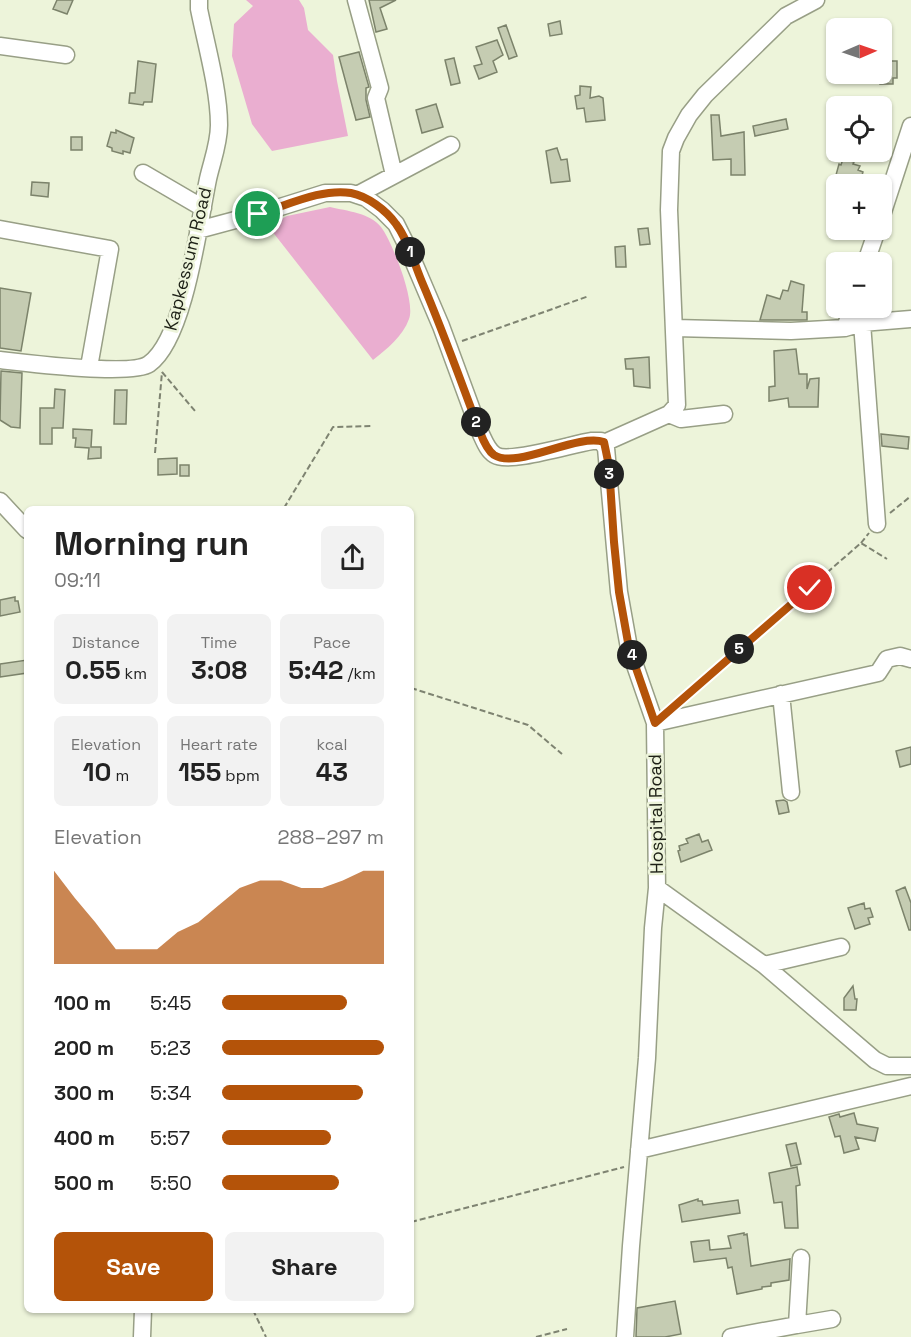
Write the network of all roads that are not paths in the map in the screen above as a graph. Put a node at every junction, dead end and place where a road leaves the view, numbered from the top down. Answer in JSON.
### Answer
{"nodes":[{"id":1,"x":200,"y":0,"type":"edge"},
{"id":2,"x":356,"y":0,"type":"edge"},
{"id":3,"x":816,"y":0,"type":"edge"},
{"id":4,"x":0,"y":46,"type":"edge"},
{"id":5,"x":66,"y":55,"type":"dead end"},
{"id":6,"x":911,"y":126,"type":"edge"},
{"id":7,"x":451,"y":145,"type":"dead end"},
{"id":8,"x":143,"y":173,"type":"dead end"},
{"id":9,"x":394,"y":175,"type":"junction"},
{"id":10,"x":892,"y":184,"type":"edge"},
{"id":11,"x":357,"y":195,"type":"junction"},
{"id":12,"x":203,"y":208,"type":"junction"},
{"id":13,"x":0,"y":229,"type":"edge"},
{"id":14,"x":198,"y":230,"type":"junction"},
{"id":15,"x":848,"y":318,"type":"edge"},
{"id":16,"x":911,"y":318,"type":"edge"},
{"id":17,"x":862,"y":323,"type":"junction"},
{"id":18,"x":675,"y":328,"type":"junction"},
{"id":19,"x":845,"y":328,"type":"junction"},
{"id":20,"x":0,"y":360,"type":"edge"},
{"id":21,"x":89,"y":368,"type":"junction"},
{"id":22,"x":669,"y":414,"type":"junction"},
{"id":23,"x":724,"y":414,"type":"dead end"},
{"id":24,"x":604,"y":442,"type":"junction"},
{"id":25,"x":0,"y":501,"type":"edge"},
{"id":26,"x":877,"y":524,"type":"dead end"},
{"id":27,"x":24,"y":527,"type":"edge"},
{"id":28,"x":911,"y":659,"type":"edge"},
{"id":29,"x":781,"y":694,"type":"junction"},
{"id":30,"x":655,"y":723,"type":"junction"},
{"id":31,"x":791,"y":792,"type":"dead end"},
{"id":32,"x":657,"y":888,"type":"junction"},
{"id":33,"x":841,"y":947,"type":"dead end"},
{"id":34,"x":764,"y":965,"type":"junction"},
{"id":35,"x":911,"y":1066,"type":"edge"},
{"id":36,"x":911,"y":1086,"type":"edge"},
{"id":37,"x":639,"y":1157,"type":"junction"},
{"id":38,"x":801,"y":1258,"type":"dead end"},
{"id":39,"x":143,"y":1313,"type":"edge"},
{"id":40,"x":832,"y":1319,"type":"dead end"},
{"id":41,"x":797,"y":1325,"type":"junction"},
{"id":42,"x":142,"y":1337,"type":"edge"},
{"id":43,"x":625,"y":1337,"type":"edge"},
{"id":44,"x":731,"y":1337,"type":"edge"}],
"edges":[{"from":1,"to":12,"type":"street","name":"Kapkessum Road"},
{"from":2,"to":9,"type":"street"},
{"from":3,"to":18,"type":"street"},
{"from":4,"to":5,"type":"street"},
{"from":6,"to":10,"type":"street"},
{"from":7,"to":9,"type":"street"},
{"from":8,"to":12,"type":"street"},
{"from":9,"to":11,"type":"street"},
{"from":11,"to":14,"type":"street"},
{"from":11,"to":24,"type":"street"},
{"from":12,"to":14,"type":"street","name":"Kapkessum Road"},
{"from":13,"to":21,"type":"street"},
{"from":14,"to":21,"type":"street","name":"Kapkessum Road"},
{"from":15,"to":19,"type":"street"},
{"from":16,"to":17,"type":"street"},
{"from":17,"to":19,"type":"street"},
{"from":17,"to":26,"type":"street"},
{"from":18,"to":19,"type":"street"},
{"from":18,"to":22,"type":"street"},
{"from":20,"to":21,"type":"street"},
{"from":22,"to":23,"type":"street"},
{"from":22,"to":24,"type":"street"},
{"from":24,"to":30,"type":"street","name":"Hospital Road"},
{"from":25,"to":27,"type":"street"},
{"from":28,"to":29,"type":"street"},
{"from":29,"to":30,"type":"street"},
{"from":29,"to":31,"type":"street"},
{"from":30,"to":32,"type":"street","name":"Hospital Road"},
{"from":32,"to":34,"type":"street"},
{"from":32,"to":37,"type":"street","name":"Hospital Road"},
{"from":33,"to":34,"type":"street"},
{"from":34,"to":35,"type":"street"},
{"from":36,"to":37,"type":"street"},
{"from":37,"to":43,"type":"street","name":"Hospital Road"},
{"from":38,"to":41,"type":"street"},
{"from":39,"to":42,"type":"street"},
{"from":40,"to":41,"type":"street"},
{"from":41,"to":44,"type":"street"}]}
